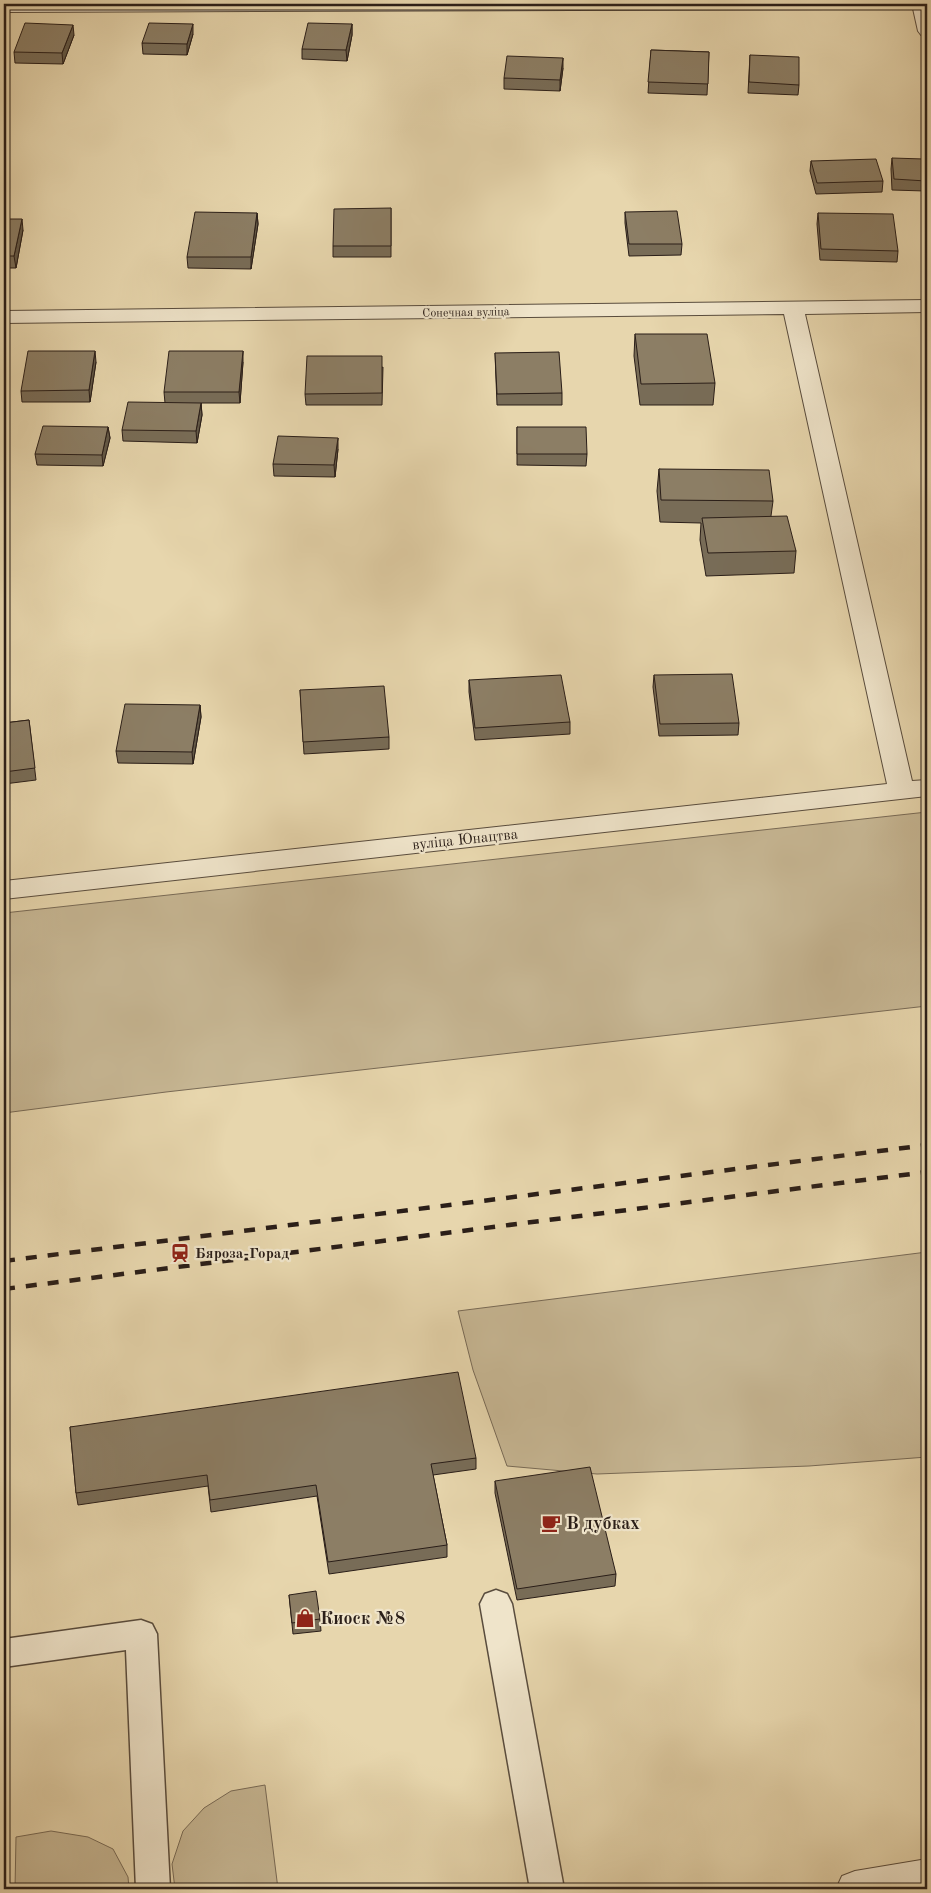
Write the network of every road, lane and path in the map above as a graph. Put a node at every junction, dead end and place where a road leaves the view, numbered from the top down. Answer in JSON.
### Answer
{"nodes":[{"id":1,"x":829,"y":4,"type":"edge"},
{"id":2,"x":921,"y":4,"type":"edge"},
{"id":3,"x":4,"y":7,"type":"edge"},
{"id":4,"x":927,"y":31,"type":"edge"},
{"id":5,"x":927,"y":306,"type":"edge"},
{"id":6,"x":793,"y":308,"type":"junction"},
{"id":7,"x":4,"y":317,"type":"edge"},
{"id":8,"x":927,"y":788,"type":"edge"},
{"id":9,"x":901,"y":790,"type":"junction"},
{"id":10,"x":4,"y":890,"type":"edge"},
{"id":11,"x":496,"y":1604,"type":"dead end"},
{"id":12,"x":4,"y":1652,"type":"edge"},
{"id":13,"x":927,"y":1876,"type":"edge"},
{"id":14,"x":153,"y":1889,"type":"edge"},
{"id":15,"x":546,"y":1889,"type":"edge"},
{"id":16,"x":855,"y":1889,"type":"edge"}],
"edges":[{"from":1,"to":3,"type":"street"},
{"from":2,"to":4,"type":"street"},
{"from":5,"to":6,"type":"street","name":"Сонечная вуліца"},
{"from":6,"to":7,"type":"street","name":"Сонечная вуліца"},
{"from":6,"to":9,"type":"street"},
{"from":8,"to":9,"type":"street","name":"вуліца Юнацтва"},
{"from":9,"to":10,"type":"street","name":"вуліца Юнацтва"},
{"from":11,"to":15,"type":"lane"},
{"from":12,"to":14,"type":"lane"},
{"from":13,"to":16,"type":"street"}]}
